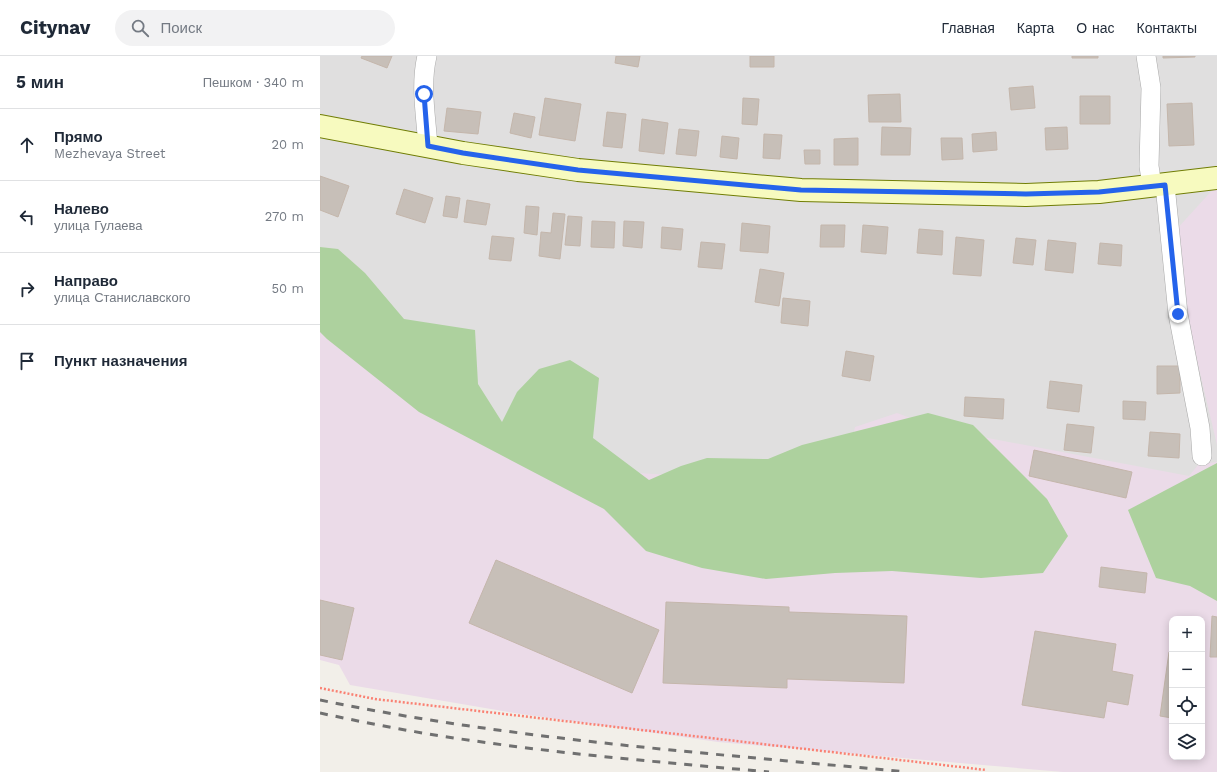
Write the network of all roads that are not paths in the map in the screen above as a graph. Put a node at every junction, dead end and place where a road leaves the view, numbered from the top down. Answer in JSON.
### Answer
{"nodes":[{"id":1,"x":427,"y":56,"type":"edge"},
{"id":2,"x":1146,"y":56,"type":"edge"},
{"id":3,"x":320,"y":126,"type":"edge"},
{"id":4,"x":428,"y":146,"type":"junction"},
{"id":5,"x":1217,"y":178,"type":"edge"},
{"id":6,"x":1158,"y":186,"type":"junction"},
{"id":7,"x":1202,"y":456,"type":"dead end"}],
"edges":[{"from":1,"to":4,"type":"street"},
{"from":2,"to":6,"type":"street"},
{"from":3,"to":4,"type":"main road"},
{"from":4,"to":6,"type":"main road"},
{"from":5,"to":6,"type":"main road"},
{"from":6,"to":7,"type":"street"}]}
